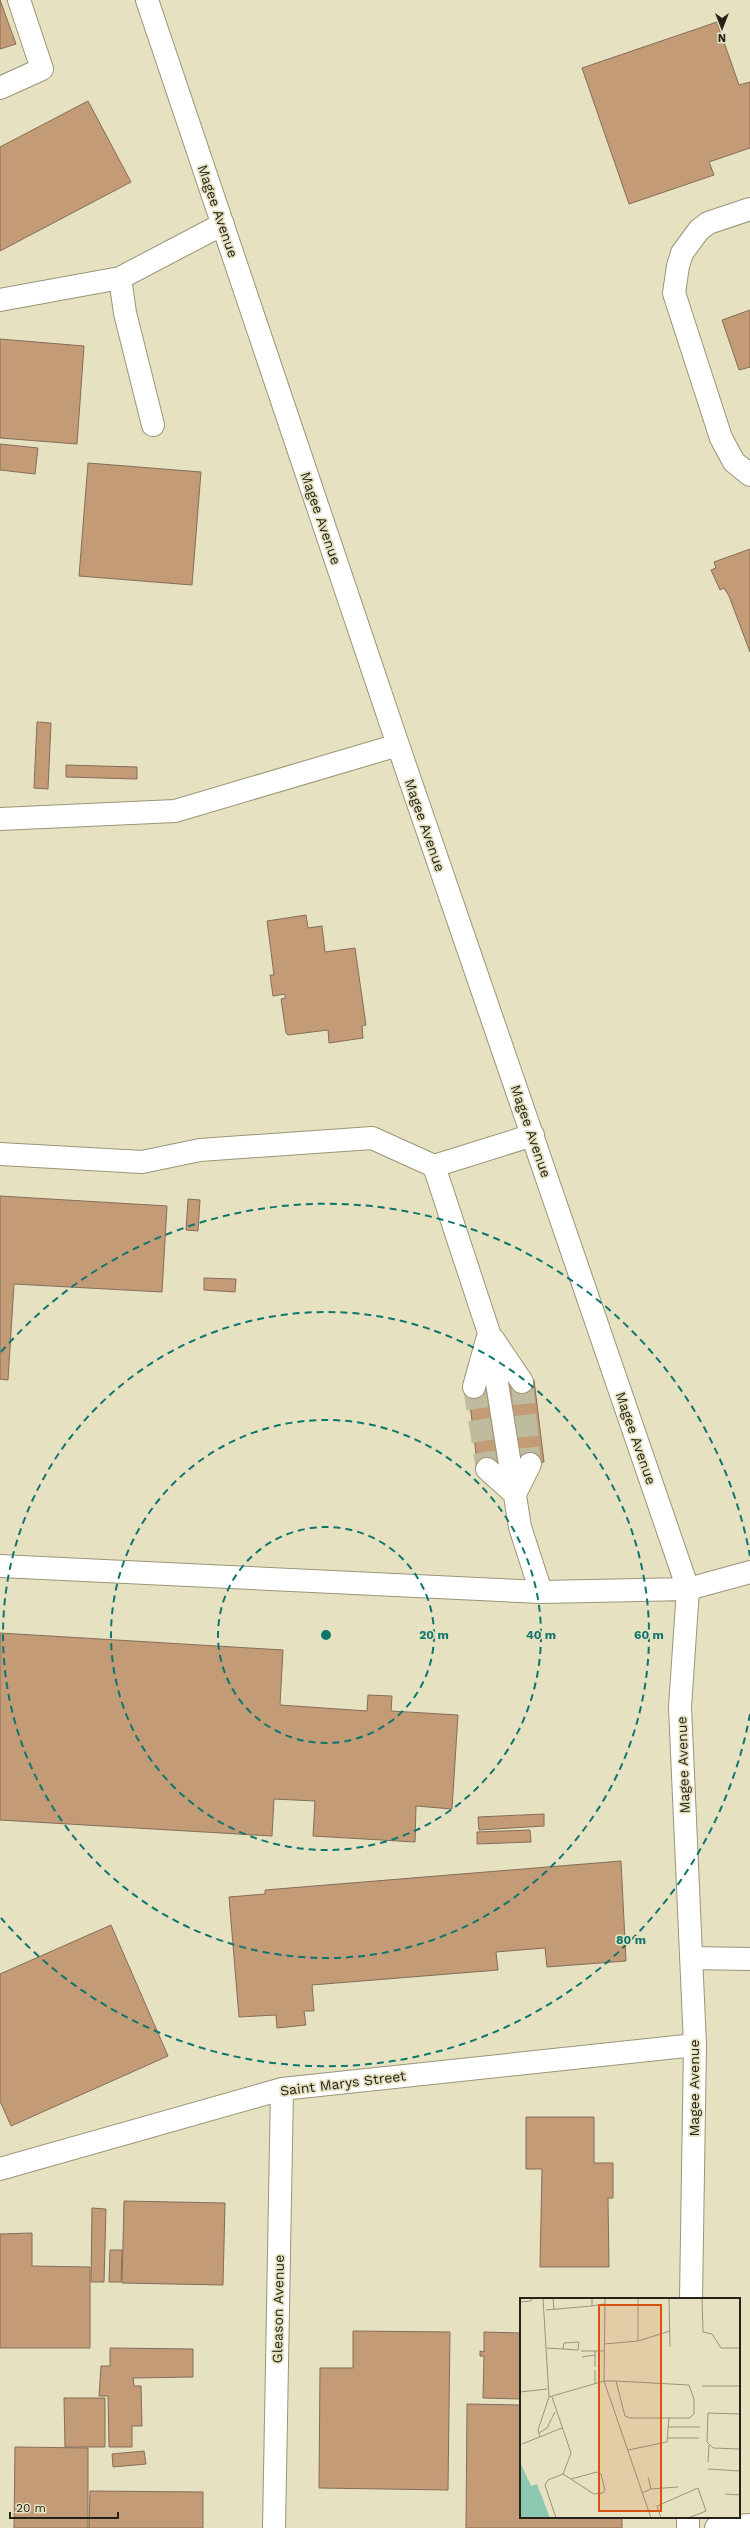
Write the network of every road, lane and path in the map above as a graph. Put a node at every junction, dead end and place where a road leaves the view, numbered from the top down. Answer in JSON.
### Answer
{"nodes":[{"id":1,"x":19,"y":0,"type":"edge"},
{"id":2,"x":147,"y":0,"type":"edge"},
{"id":3,"x":0,"y":88,"type":"edge"},
{"id":4,"x":750,"y":210,"type":"edge"},
{"id":5,"x":223,"y":224,"type":"junction"},
{"id":6,"x":120,"y":278,"type":"junction"},
{"id":7,"x":0,"y":300,"type":"edge"},
{"id":8,"x":153,"y":425,"type":"dead end"},
{"id":9,"x":750,"y":475,"type":"edge"},
{"id":10,"x":398,"y":745,"type":"junction"},
{"id":11,"x":0,"y":819,"type":"edge"},
{"id":12,"x":533,"y":1135,"type":"junction"},
{"id":13,"x":0,"y":1154,"type":"edge"},
{"id":14,"x":434,"y":1166,"type":"junction"},
{"id":15,"x":489,"y":1333,"type":"junction"},
{"id":16,"x":522,"y":1382,"type":"tunnel mouth"},
{"id":17,"x":474,"y":1388,"type":"tunnel mouth"},
{"id":18,"x":530,"y":1464,"type":"tunnel mouth"},
{"id":19,"x":487,"y":1469,"type":"tunnel mouth"},
{"id":20,"x":515,"y":1494,"type":"junction"},
{"id":21,"x":0,"y":1566,"type":"edge"},
{"id":22,"x":750,"y":1572,"type":"edge"},
{"id":23,"x":688,"y":1590,"type":"junction"},
{"id":24,"x":541,"y":1592,"type":"junction"},
{"id":25,"x":691,"y":1958,"type":"junction"},
{"id":26,"x":750,"y":1959,"type":"edge"},
{"id":27,"x":695,"y":2046,"type":"junction"},
{"id":28,"x":282,"y":2089,"type":"junction"},
{"id":29,"x":0,"y":2169,"type":"edge"},
{"id":30,"x":691,"y":2298,"type":"edge"},
{"id":31,"x":750,"y":2524,"type":"edge"},
{"id":32,"x":274,"y":2528,"type":"edge"},
{"id":33,"x":716,"y":2528,"type":"edge"}],
"edges":[{"from":1,"to":3,"type":"street"},
{"from":2,"to":5,"type":"street","name":"Magee Avenue"},
{"from":4,"to":9,"type":"street"},
{"from":5,"to":6,"type":"street"},
{"from":5,"to":10,"type":"street","name":"Magee Avenue"},
{"from":6,"to":7,"type":"street"},
{"from":6,"to":8,"type":"street"},
{"from":10,"to":11,"type":"street"},
{"from":10,"to":12,"type":"street","name":"Magee Avenue"},
{"from":12,"to":14,"type":"street"},
{"from":12,"to":23,"type":"street","name":"Magee Avenue"},
{"from":13,"to":14,"type":"street"},
{"from":14,"to":15,"type":"street"},
{"from":15,"to":16,"type":"street"},
{"from":15,"to":17,"type":"street"},
{"from":15,"to":20,"type":"street"},
{"from":18,"to":20,"type":"street"},
{"from":19,"to":20,"type":"street"},
{"from":20,"to":24,"type":"street"},
{"from":21,"to":24,"type":"street"},
{"from":22,"to":23,"type":"street"},
{"from":23,"to":24,"type":"street"},
{"from":23,"to":25,"type":"street","name":"Magee Avenue"},
{"from":25,"to":26,"type":"street"},
{"from":25,"to":27,"type":"street","name":"Magee Avenue"},
{"from":27,"to":28,"type":"street","name":"Saint Marys Street"},
{"from":27,"to":30,"type":"street","name":"Magee Avenue"},
{"from":28,"to":29,"type":"street","name":"Saint Marys Street"},
{"from":28,"to":32,"type":"street","name":"Gleason Avenue"},
{"from":31,"to":33,"type":"street"}]}
